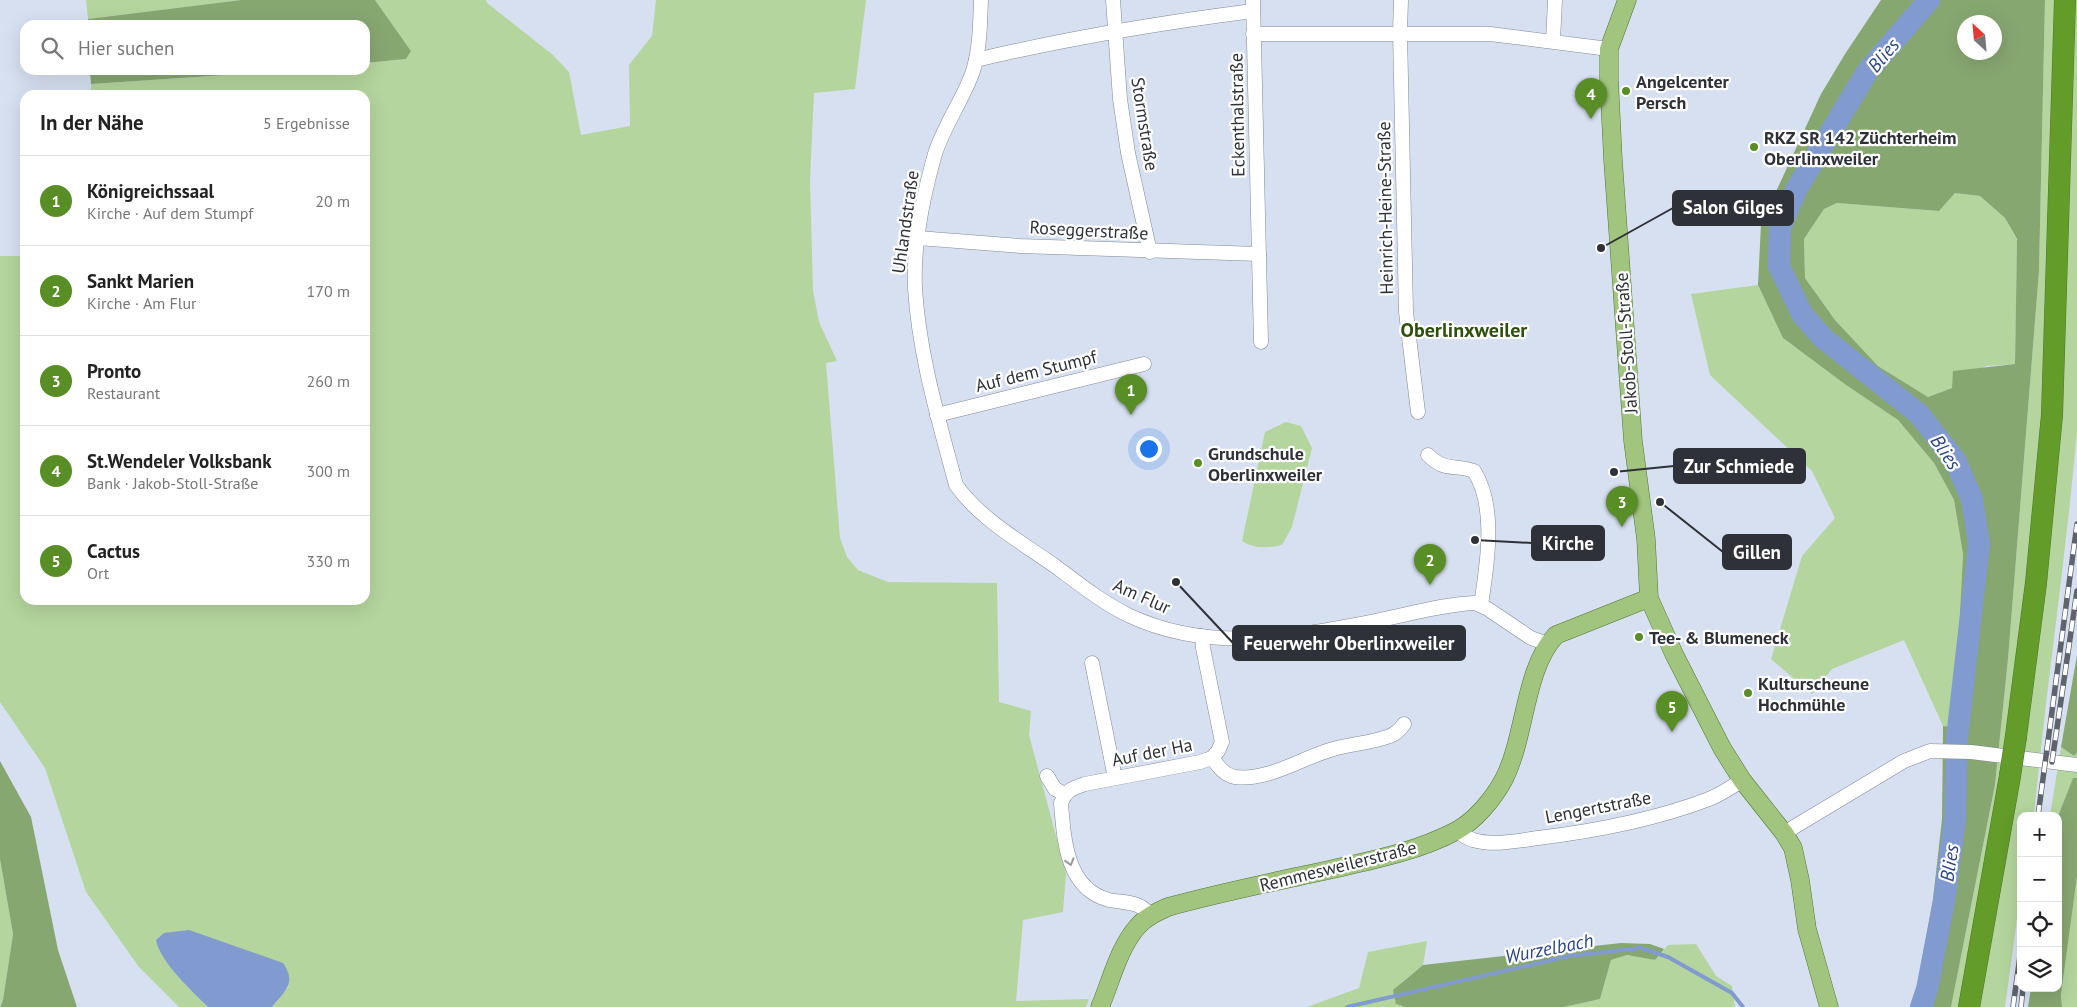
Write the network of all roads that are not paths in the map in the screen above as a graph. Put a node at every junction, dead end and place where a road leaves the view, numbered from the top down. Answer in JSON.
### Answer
{"nodes":[{"id":1,"x":981,"y":0,"type":"edge"},
{"id":2,"x":1113,"y":0,"type":"edge"},
{"id":3,"x":1401,"y":0,"type":"edge"},
{"id":4,"x":1555,"y":0,"type":"edge"},
{"id":5,"x":1627,"y":0,"type":"edge"},
{"id":6,"x":2064,"y":0,"type":"edge"},
{"id":7,"x":1253,"y":6,"type":"edge"},
{"id":8,"x":1115,"y":30,"type":"junction"},
{"id":9,"x":1400,"y":32,"type":"junction"},
{"id":10,"x":1253,"y":34,"type":"junction"},
{"id":11,"x":1553,"y":41,"type":"junction"},
{"id":12,"x":1610,"y":49,"type":"junction"},
{"id":13,"x":976,"y":60,"type":"junction"},
{"id":14,"x":918,"y":238,"type":"junction"},
{"id":15,"x":1150,"y":252,"type":"junction"},
{"id":16,"x":1259,"y":254,"type":"junction"},
{"id":17,"x":1261,"y":342,"type":"dead end"},
{"id":18,"x":1144,"y":364,"type":"dead end"},
{"id":19,"x":1418,"y":412,"type":"dead end"},
{"id":20,"x":937,"y":415,"type":"junction"},
{"id":21,"x":1428,"y":455,"type":"dead end"},
{"id":22,"x":956,"y":484,"type":"joint"},
{"id":23,"x":1649,"y":598,"type":"junction"},
{"id":24,"x":1481,"y":605,"type":"junction"},
{"id":25,"x":1202,"y":636,"type":"junction"},
{"id":26,"x":1548,"y":644,"type":"junction"},
{"id":27,"x":1092,"y":663,"type":"dead end"},
{"id":28,"x":1404,"y":724,"type":"dead end"},
{"id":29,"x":1212,"y":758,"type":"junction"},
{"id":30,"x":2077,"y":765,"type":"edge"},
{"id":31,"x":1047,"y":776,"type":"dead end"},
{"id":32,"x":1115,"y":778,"type":"junction"},
{"id":33,"x":1742,"y":780,"type":"junction"},
{"id":34,"x":1065,"y":794,"type":"junction"},
{"id":35,"x":1457,"y":831,"type":"junction"},
{"id":36,"x":1784,"y":833,"type":"junction"},
{"id":37,"x":1150,"y":916,"type":"junction"},
{"id":38,"x":1970,"y":1003,"type":"edge"},
{"id":39,"x":1100,"y":1007,"type":"edge"},
{"id":40,"x":1829,"y":1007,"type":"edge"}],
"edges":[{"from":1,"to":13,"type":"street","name":"Uhlandstraße"},
{"from":2,"to":8,"type":"street","name":"Stormstraße"},
{"from":3,"to":9,"type":"street","name":"Heinrich-Heine-Straße"},
{"from":4,"to":11,"type":"street"},
{"from":5,"to":12,"type":"main road","name":"Jakob-Stoll-Straße"},
{"from":6,"to":38,"type":"highway","bridge":true},
{"from":7,"to":8,"type":"street"},
{"from":7,"to":10,"type":"street"},
{"from":8,"to":13,"type":"street"},
{"from":8,"to":15,"type":"street","name":"Stormstraße"},
{"from":9,"to":10,"type":"street","name":"Eckenthalstraße"},
{"from":9,"to":11,"type":"street","name":"Eckenthalstraße"},
{"from":9,"to":19,"type":"street","name":"Heinrich-Heine-Straße"},
{"from":10,"to":16,"type":"street","name":"Eckenthalstraße"},
{"from":11,"to":12,"type":"street","name":"Eckenthalstraße"},
{"from":12,"to":23,"type":"main road","name":"Jakob-Stoll-Straße"},
{"from":13,"to":14,"type":"street","name":"Uhlandstraße"},
{"from":14,"to":15,"type":"street","name":"Roseggerstraße"},
{"from":14,"to":20,"type":"street","name":"Uhlandstraße"},
{"from":15,"to":16,"type":"street","name":"Roseggerstraße"},
{"from":16,"to":17,"type":"street","name":"Eckenthalstraße"},
{"from":18,"to":20,"type":"street","name":"Auf dem Stumpf"},
{"from":20,"to":22,"type":"street","name":"Uhlandstraße"},
{"from":21,"to":24,"type":"street"},
{"from":22,"to":25,"type":"street","name":"Am Flur"},
{"from":23,"to":26,"type":"main road","name":"Remmesweilerstraße"},
{"from":23,"to":33,"type":"main road"},
{"from":24,"to":25,"type":"street","name":"Am Flur"},
{"from":24,"to":26,"type":"street"},
{"from":25,"to":29,"type":"street","name":"Auf der Ha"},
{"from":26,"to":35,"type":"main road","name":"Remmesweilerstraße"},
{"from":27,"to":32,"type":"street"},
{"from":28,"to":29,"type":"street"},
{"from":29,"to":32,"type":"street","name":"Auf der Ha"},
{"from":30,"to":36,"type":"street"},
{"from":31,"to":34,"type":"street"},
{"from":32,"to":34,"type":"street","name":"Auf der Ha"},
{"from":33,"to":35,"type":"street","name":"Lengertstraße"},
{"from":33,"to":36,"type":"main road"},
{"from":34,"to":37,"type":"street","one_way":true},
{"from":35,"to":37,"type":"main road","name":"Remmesweilerstraße"},
{"from":36,"to":40,"type":"main road"},
{"from":37,"to":39,"type":"main road","name":"Remmesweilerstraße"}]}
